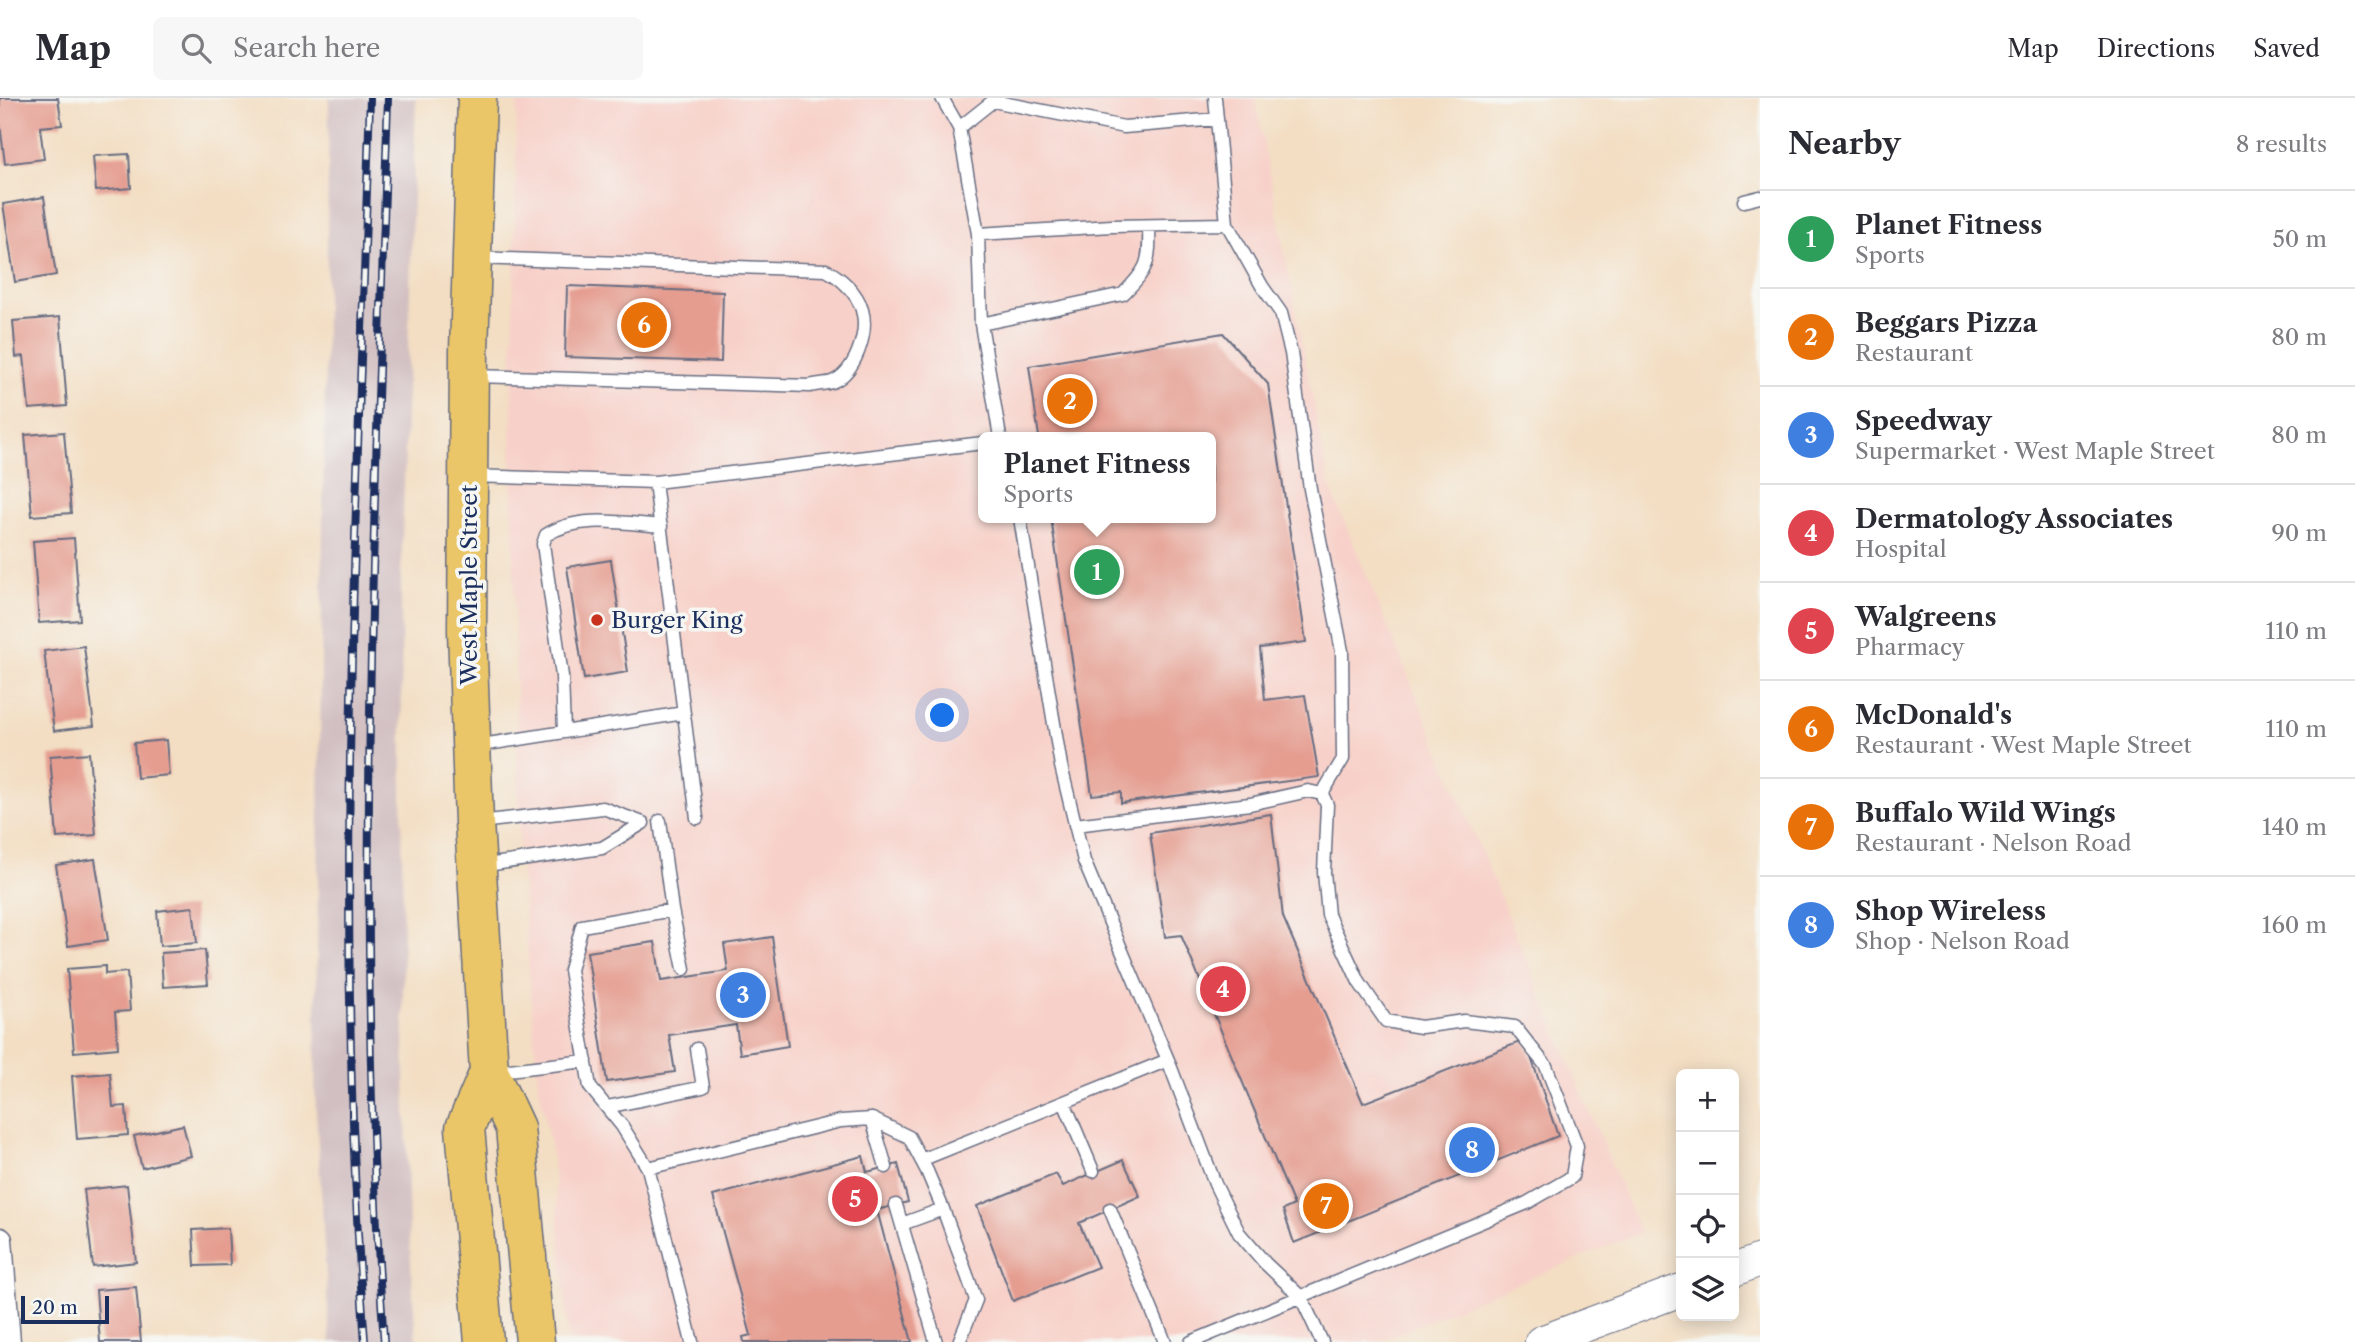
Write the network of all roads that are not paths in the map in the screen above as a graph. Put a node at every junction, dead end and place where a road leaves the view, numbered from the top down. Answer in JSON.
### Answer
{"nodes":[{"id":1,"x":477,"y":98,"type":"edge"},
{"id":2,"x":942,"y":98,"type":"edge"},
{"id":3,"x":1215,"y":98,"type":"edge"},
{"id":4,"x":992,"y":99,"type":"edge"},
{"id":5,"x":1217,"y":118,"type":"junction"},
{"id":6,"x":959,"y":128,"type":"junction"},
{"id":7,"x":1760,"y":197,"type":"edge"},
{"id":8,"x":1744,"y":201,"type":"dead end"},
{"id":9,"x":1227,"y":224,"type":"junction"},
{"id":10,"x":1149,"y":226,"type":"junction"},
{"id":11,"x":978,"y":234,"type":"junction"},
{"id":12,"x":472,"y":258,"type":"junction"},
{"id":13,"x":981,"y":324,"type":"junction"},
{"id":14,"x":469,"y":376,"type":"junction"},
{"id":15,"x":999,"y":432,"type":"edge"},
{"id":16,"x":978,"y":444,"type":"edge"},
{"id":17,"x":469,"y":476,"type":"junction"},
{"id":18,"x":655,"y":481,"type":"junction"},
{"id":19,"x":1021,"y":523,"type":"edge"},
{"id":20,"x":661,"y":526,"type":"junction"},
{"id":21,"x":684,"y":713,"type":"junction"},
{"id":22,"x":564,"y":732,"type":"junction"},
{"id":23,"x":471,"y":747,"type":"junction"},
{"id":24,"x":1322,"y":794,"type":"junction"},
{"id":25,"x":697,"y":818,"type":"dead end"},
{"id":26,"x":660,"y":821,"type":"dead end"},
{"id":27,"x":474,"y":822,"type":"junction"},
{"id":28,"x":1075,"y":825,"type":"junction"},
{"id":29,"x":476,"y":866,"type":"junction"},
{"id":30,"x":672,"y":910,"type":"junction"},
{"id":31,"x":684,"y":969,"type":"dead end"},
{"id":32,"x":697,"y":1049,"type":"dead end"},
{"id":33,"x":1168,"y":1060,"type":"junction"},
{"id":34,"x":586,"y":1061,"type":"junction"},
{"id":35,"x":489,"y":1072,"type":"junction"},
{"id":36,"x":1064,"y":1102,"type":"junction"},
{"id":37,"x":607,"y":1107,"type":"junction"},
{"id":38,"x":872,"y":1119,"type":"junction"},
{"id":39,"x":921,"y":1160,"type":"junction"},
{"id":40,"x":886,"y":1167,"type":"dead end"},
{"id":41,"x":648,"y":1168,"type":"junction"},
{"id":42,"x":1093,"y":1171,"type":"dead end"},
{"id":43,"x":896,"y":1205,"type":"dead end"},
{"id":44,"x":943,"y":1209,"type":"junction"},
{"id":45,"x":1110,"y":1209,"type":"dead end"},
{"id":46,"x":902,"y":1224,"type":"junction"},
{"id":47,"x":0,"y":1240,"type":"edge"},
{"id":48,"x":1760,"y":1260,"type":"edge"},
{"id":49,"x":1739,"y":1268,"type":"edge"},
{"id":50,"x":1676,"y":1292,"type":"edge"},
{"id":51,"x":1301,"y":1297,"type":"junction"},
{"id":52,"x":3,"y":1317,"type":"edge"},
{"id":53,"x":8,"y":1342,"type":"edge"},
{"id":54,"x":484,"y":1342,"type":"edge"},
{"id":55,"x":535,"y":1342,"type":"edge"},
{"id":56,"x":692,"y":1342,"type":"edge"},
{"id":57,"x":936,"y":1342,"type":"edge"},
{"id":58,"x":959,"y":1342,"type":"edge"},
{"id":59,"x":1165,"y":1342,"type":"edge"},
{"id":60,"x":1191,"y":1342,"type":"edge"},
{"id":61,"x":1322,"y":1342,"type":"edge"},
{"id":62,"x":1541,"y":1342,"type":"edge"}],
"edges":[{"from":1,"to":12,"type":"main road","name":"West Maple Street"},
{"from":2,"to":6,"type":"lane"},
{"from":3,"to":5,"type":"lane"},
{"from":4,"to":5,"type":"lane"},
{"from":4,"to":6,"type":"lane"},
{"from":5,"to":9,"type":"lane"},
{"from":6,"to":11,"type":"lane"},
{"from":7,"to":8,"type":"lane"},
{"from":9,"to":10,"type":"lane"},
{"from":9,"to":24,"type":"lane"},
{"from":10,"to":11,"type":"lane"},
{"from":10,"to":13,"type":"lane"},
{"from":11,"to":13,"type":"lane"},
{"from":12,"to":14,"type":"main road","name":"West Maple Street"},
{"from":12,"to":14,"type":"lane"},
{"from":13,"to":15,"type":"lane"},
{"from":14,"to":17,"type":"main road","name":"West Maple Street"},
{"from":16,"to":18,"type":"lane"},
{"from":17,"to":18,"type":"lane"},
{"from":17,"to":23,"type":"main road","name":"West Maple Street"},
{"from":18,"to":20,"type":"lane"},
{"from":19,"to":28,"type":"lane"},
{"from":20,"to":21,"type":"lane"},
{"from":20,"to":22,"type":"lane"},
{"from":21,"to":22,"type":"lane"},
{"from":21,"to":25,"type":"lane"},
{"from":22,"to":23,"type":"lane"},
{"from":23,"to":27,"type":"main road","name":"West Maple Street"},
{"from":24,"to":28,"type":"lane"},
{"from":24,"to":51,"type":"lane"},
{"from":26,"to":30,"type":"lane"},
{"from":27,"to":29,"type":"main road","name":"West Maple Street"},
{"from":27,"to":29,"type":"lane"},
{"from":28,"to":33,"type":"lane"},
{"from":29,"to":35,"type":"main road","name":"West Maple Street"},
{"from":30,"to":31,"type":"lane"},
{"from":30,"to":34,"type":"lane"},
{"from":32,"to":37,"type":"lane"},
{"from":33,"to":36,"type":"lane"},
{"from":33,"to":51,"type":"lane"},
{"from":34,"to":35,"type":"lane"},
{"from":34,"to":37,"type":"lane"},
{"from":35,"to":54,"type":"main road","name":"West Maple Street"},
{"from":35,"to":55,"type":"main road","name":"West Maple Street"},
{"from":36,"to":39,"type":"lane"},
{"from":36,"to":42,"type":"lane"},
{"from":37,"to":41,"type":"lane"},
{"from":38,"to":39,"type":"lane"},
{"from":38,"to":40,"type":"lane"},
{"from":38,"to":41,"type":"lane"},
{"from":39,"to":44,"type":"lane"},
{"from":41,"to":56,"type":"lane"},
{"from":43,"to":46,"type":"lane"},
{"from":44,"to":46,"type":"lane"},
{"from":44,"to":58,"type":"lane"},
{"from":45,"to":59,"type":"lane"},
{"from":46,"to":57,"type":"lane"},
{"from":47,"to":52,"type":"street"},
{"from":48,"to":49,"type":"street"},
{"from":50,"to":62,"type":"street"},
{"from":51,"to":60,"type":"lane"},
{"from":51,"to":61,"type":"lane"},
{"from":52,"to":53,"type":"street"}]}
